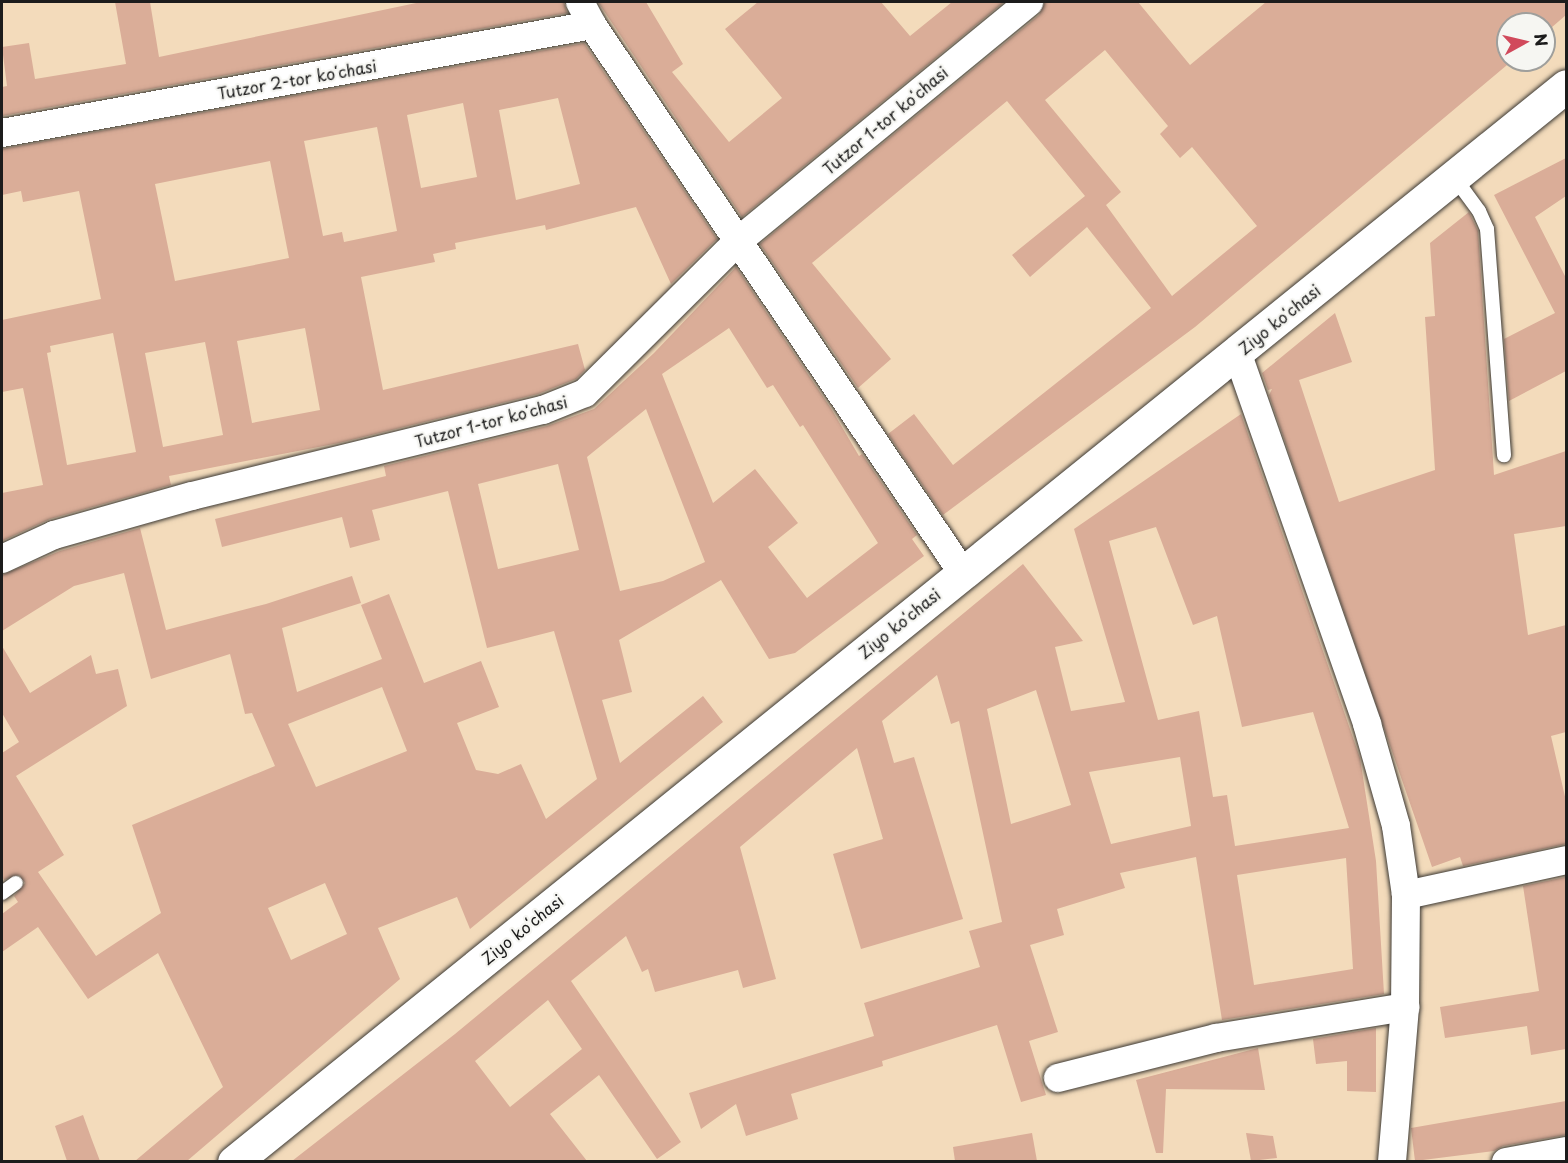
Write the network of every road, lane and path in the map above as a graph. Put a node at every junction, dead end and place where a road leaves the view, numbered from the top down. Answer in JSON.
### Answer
{"nodes":[{"id":1,"x":1029,"y":2,"type":"edge"},
{"id":2,"x":586,"y":13,"type":"edge"},
{"id":3,"x":1566,"y":86,"type":"edge"},
{"id":4,"x":2,"y":133,"type":"edge"},
{"id":5,"x":1454,"y":177,"type":"junction"},
{"id":6,"x":737,"y":242,"type":"junction"},
{"id":7,"x":1237,"y":352,"type":"junction"},
{"id":8,"x":1504,"y":455,"type":"dead end"},
{"id":9,"x":2,"y":559,"type":"edge"},
{"id":10,"x":962,"y":572,"type":"junction"},
{"id":11,"x":1566,"y":860,"type":"edge"},
{"id":12,"x":16,"y":883,"type":"dead end"},
{"id":13,"x":2,"y":893,"type":"edge"},
{"id":14,"x":1407,"y":895,"type":"junction"},
{"id":15,"x":1405,"y":1007,"type":"junction"},
{"id":16,"x":1058,"y":1078,"type":"dead end"},
{"id":17,"x":1566,"y":1151,"type":"edge"},
{"id":18,"x":234,"y":1161,"type":"edge"},
{"id":19,"x":1392,"y":1161,"type":"edge"},
{"id":20,"x":1506,"y":1161,"type":"edge"}],
"edges":[{"from":1,"to":6,"type":"street","name":"Tutzor 1-tor koʻchasi"},
{"from":2,"to":4,"type":"street","name":"Tutzor 2-tor koʻchasi"},
{"from":2,"to":6,"type":"street"},
{"from":3,"to":5,"type":"street","name":"Ziyo koʻchasi"},
{"from":5,"to":7,"type":"street","name":"Ziyo koʻchasi"},
{"from":5,"to":8,"type":"lane"},
{"from":6,"to":9,"type":"street","name":"Tutzor 1-tor koʻchasi"},
{"from":6,"to":10,"type":"street"},
{"from":7,"to":10,"type":"street","name":"Ziyo koʻchasi"},
{"from":7,"to":14,"type":"street"},
{"from":10,"to":18,"type":"street","name":"Ziyo koʻchasi"},
{"from":11,"to":14,"type":"street"},
{"from":12,"to":13,"type":"lane"},
{"from":14,"to":15,"type":"street"},
{"from":15,"to":16,"type":"street"},
{"from":15,"to":19,"type":"street"},
{"from":17,"to":20,"type":"street"}]}
